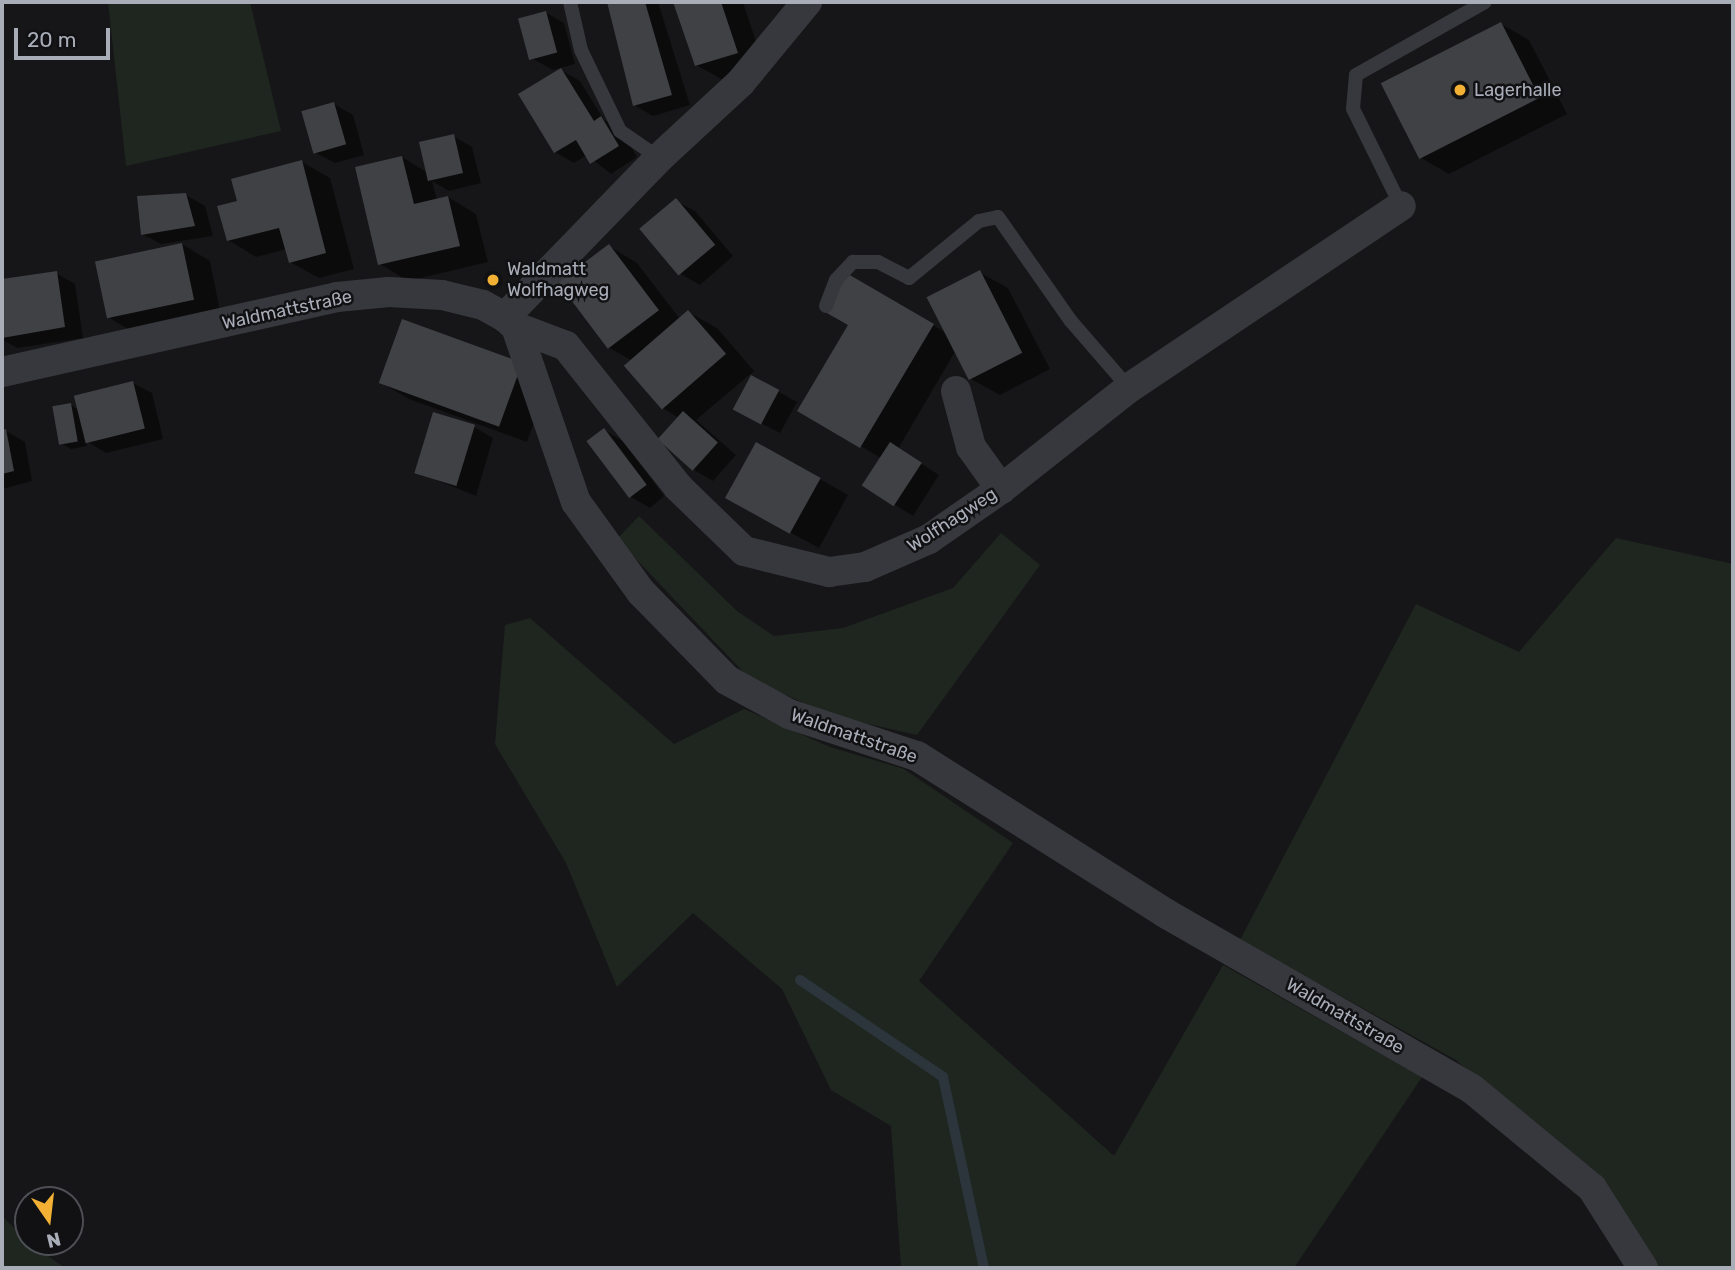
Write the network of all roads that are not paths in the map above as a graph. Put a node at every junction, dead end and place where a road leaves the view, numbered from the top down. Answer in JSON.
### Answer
{"nodes":[{"id":1,"x":570,"y":2,"type":"edge"},
{"id":2,"x":807,"y":2,"type":"edge"},
{"id":3,"x":1485,"y":2,"type":"edge"},
{"id":4,"x":659,"y":158,"type":"junction"},
{"id":5,"x":1401,"y":206,"type":"joint"},
{"id":6,"x":826,"y":306,"type":"dead end"},
{"id":7,"x":511,"y":322,"type":"junction"},
{"id":8,"x":2,"y":372,"type":"edge"},
{"id":9,"x":1129,"y":388,"type":"junction"},
{"id":10,"x":956,"y":391,"type":"dead end"},
{"id":11,"x":1001,"y":489,"type":"junction"},
{"id":12,"x":1643,"y":1268,"type":"edge"}],
"edges":[{"from":1,"to":4,"type":"lane"},
{"from":2,"to":4,"type":"street"},
{"from":3,"to":5,"type":"lane"},
{"from":4,"to":7,"type":"street"},
{"from":5,"to":9,"type":"street","name":"Wolfhagweg"},
{"from":6,"to":9,"type":"lane"},
{"from":7,"to":8,"type":"street","name":"Waldmattstraße"},
{"from":7,"to":11,"type":"street","name":"Wolfhagweg"},
{"from":7,"to":12,"type":"street","name":"Waldmattstraße"},
{"from":9,"to":11,"type":"street","name":"Wolfhagweg"},
{"from":10,"to":11,"type":"street"}]}
